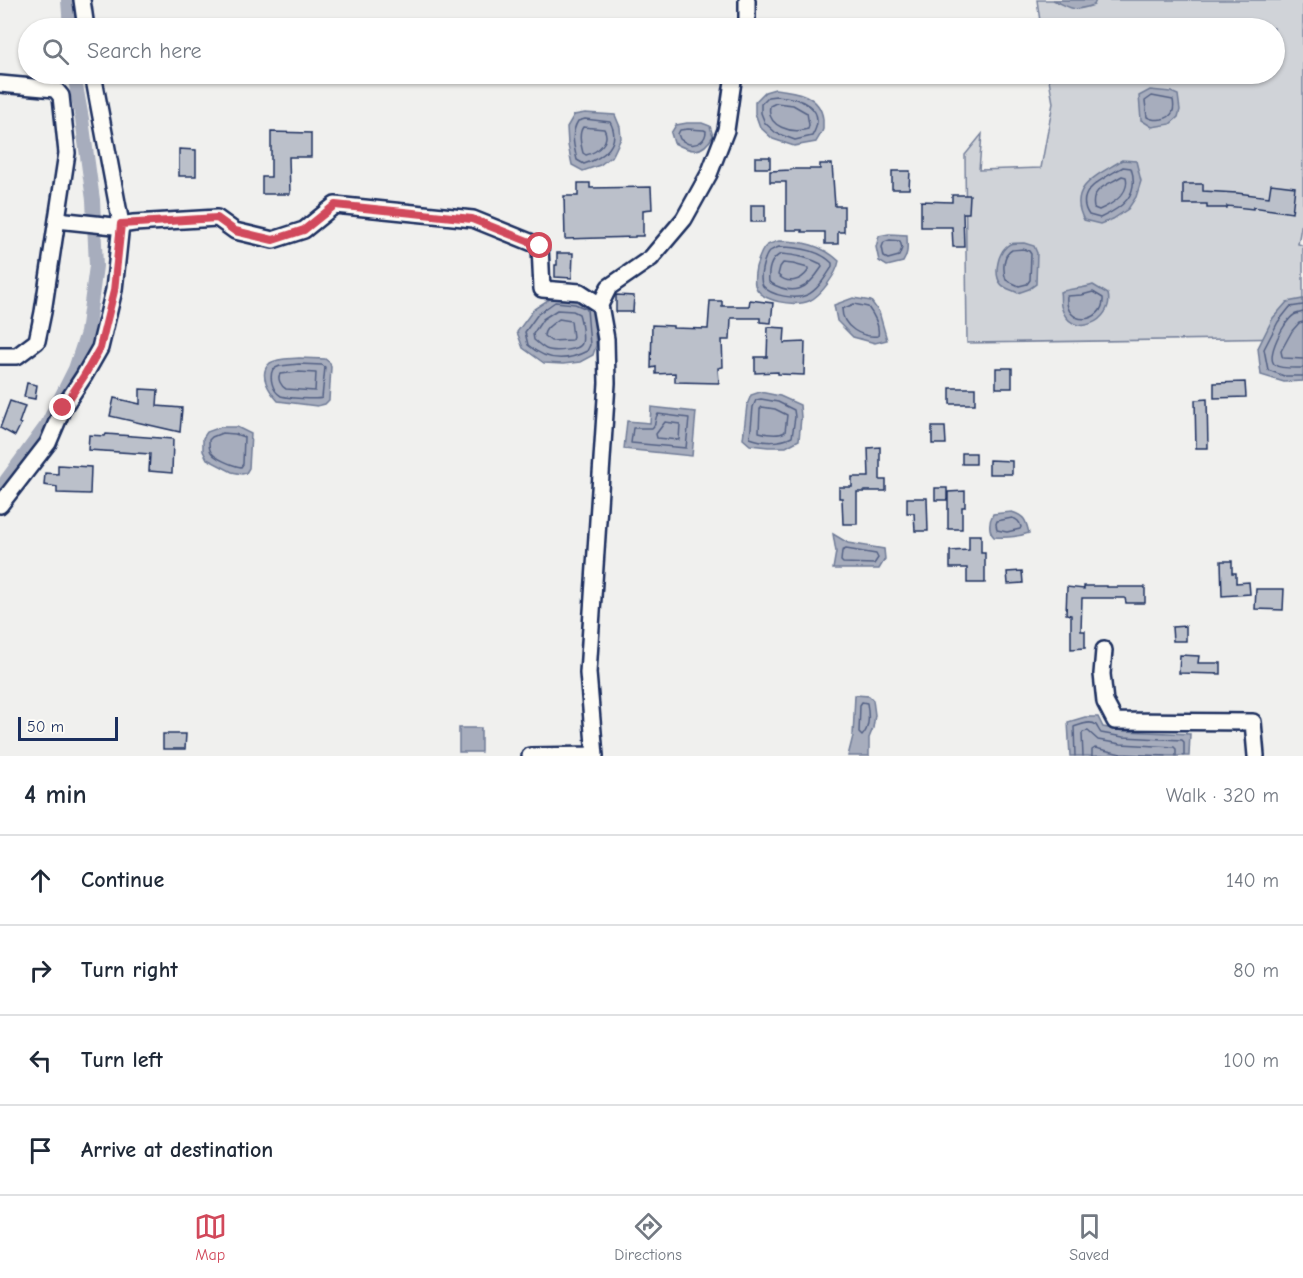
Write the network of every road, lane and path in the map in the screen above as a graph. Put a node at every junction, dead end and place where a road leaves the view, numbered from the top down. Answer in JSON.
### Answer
{"nodes":[{"id":1,"x":82,"y":0,"type":"edge"},
{"id":2,"x":747,"y":0,"type":"edge"},
{"id":3,"x":85,"y":18,"type":"edge"},
{"id":4,"x":747,"y":18,"type":"edge"},
{"id":5,"x":0,"y":84,"type":"edge"},
{"id":6,"x":95,"y":84,"type":"edge"},
{"id":7,"x":733,"y":84,"type":"edge"},
{"id":8,"x":57,"y":220,"type":"junction"},
{"id":9,"x":117,"y":225,"type":"junction"},
{"id":10,"x":600,"y":305,"type":"junction"},
{"id":11,"x":0,"y":356,"type":"edge"},
{"id":12,"x":0,"y":505,"type":"edge"},
{"id":13,"x":1104,"y":650,"type":"dead end"},
{"id":14,"x":595,"y":755,"type":"edge"},
{"id":15,"x":530,"y":756,"type":"edge"},
{"id":16,"x":1256,"y":756,"type":"edge"}],
"edges":[{"from":1,"to":3,"type":"street"},
{"from":2,"to":4,"type":"street"},
{"from":5,"to":8,"type":"street"},
{"from":6,"to":9,"type":"street"},
{"from":7,"to":10,"type":"street"},
{"from":8,"to":9,"type":"street"},
{"from":8,"to":11,"type":"street"},
{"from":9,"to":10,"type":"street"},
{"from":9,"to":12,"type":"street"},
{"from":10,"to":14,"type":"street"},
{"from":13,"to":16,"type":"street"},
{"from":14,"to":15,"type":"street"}]}
